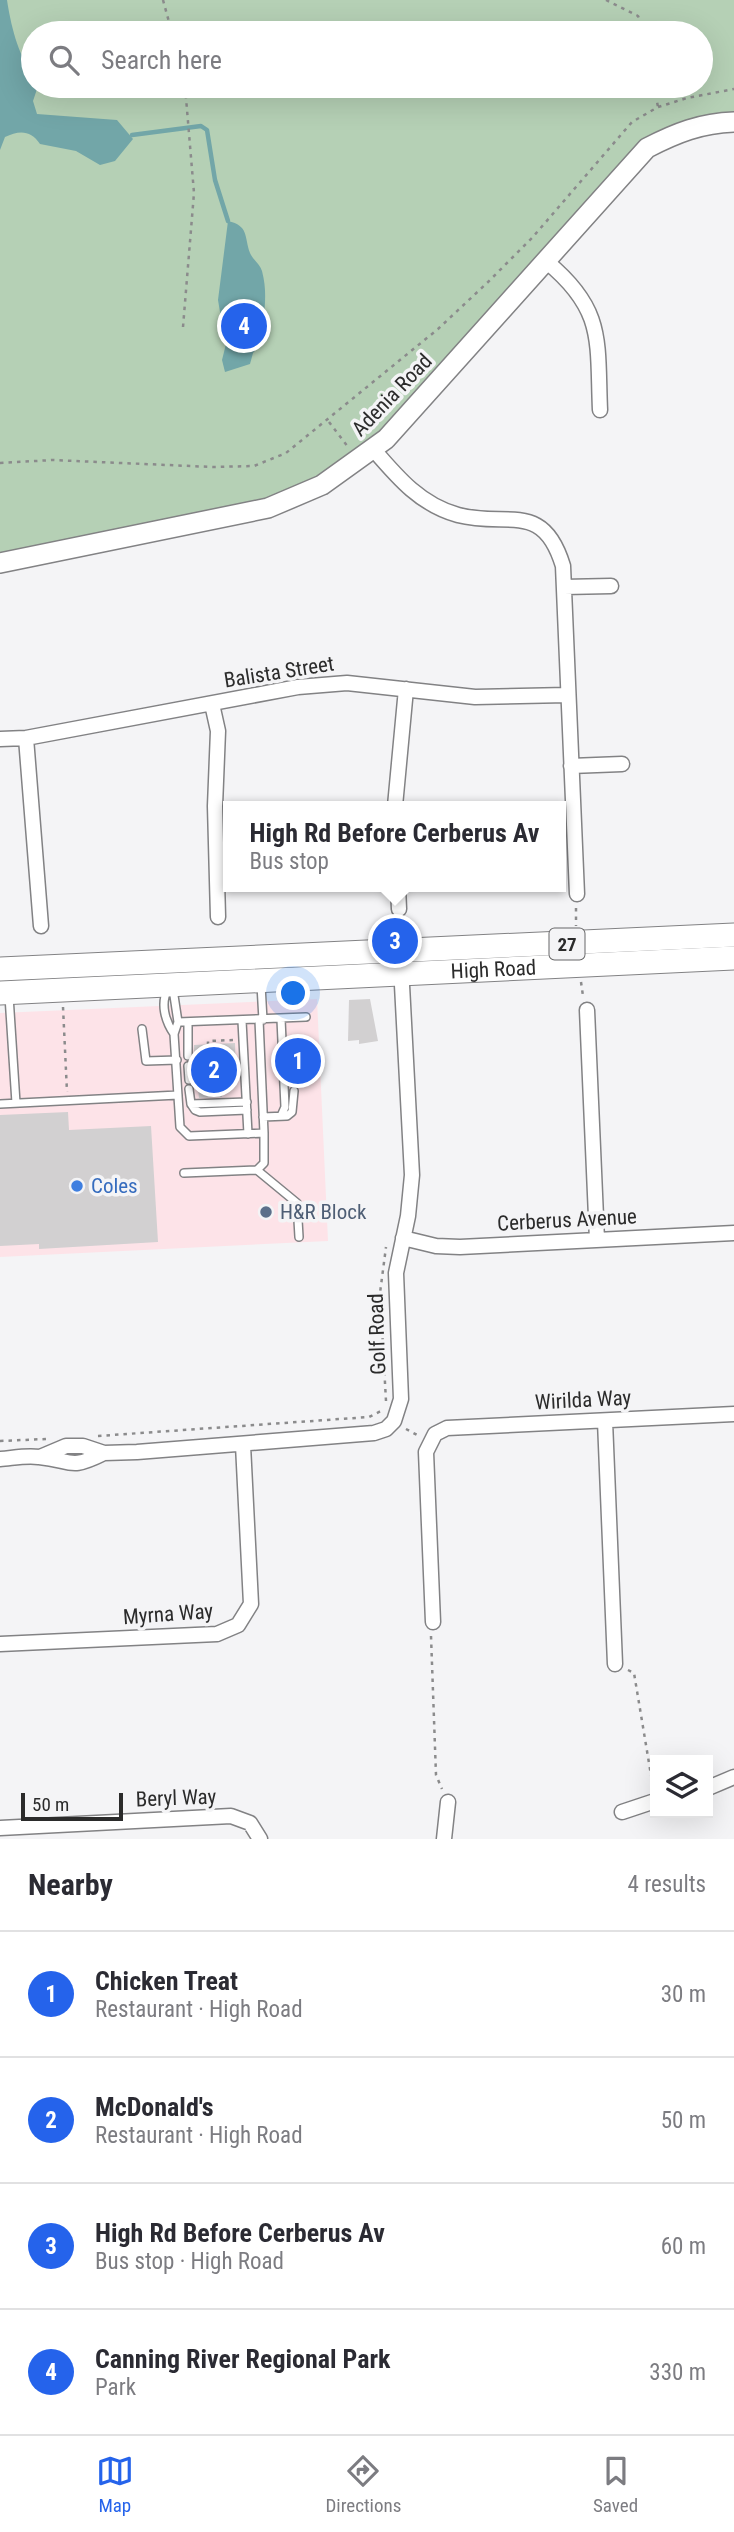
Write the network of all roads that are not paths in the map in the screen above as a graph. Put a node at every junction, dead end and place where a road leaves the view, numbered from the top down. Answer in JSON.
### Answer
{"nodes":[{"id":1,"x":734,"y":122,"type":"edge"},
{"id":2,"x":547,"y":262,"type":"junction"},
{"id":3,"x":600,"y":410,"type":"dead end"},
{"id":4,"x":367,"y":455,"type":"junction"},
{"id":5,"x":0,"y":563,"type":"edge"},
{"id":6,"x":611,"y":586,"type":"dead end"},
{"id":7,"x":564,"y":587,"type":"junction"},
{"id":8,"x":406,"y":689,"type":"junction"},
{"id":9,"x":567,"y":695,"type":"junction"},
{"id":10,"x":212,"y":704,"type":"junction"},
{"id":11,"x":26,"y":738,"type":"junction"},
{"id":12,"x":0,"y":739,"type":"edge"},
{"id":13,"x":622,"y":764,"type":"dead end"},
{"id":14,"x":571,"y":766,"type":"junction"},
{"id":15,"x":395,"y":801,"type":"edge"},
{"id":16,"x":398,"y":892,"type":"edge"},
{"id":17,"x":577,"y":894,"type":"road end"},
{"id":18,"x":399,"y":909,"type":"dead end"},
{"id":19,"x":218,"y":917,"type":"dead end"},
{"id":20,"x":41,"y":926,"type":"dead end"},
{"id":21,"x":734,"y":935,"type":"edge"},
{"id":22,"x":400,"y":951,"type":"junction"},
{"id":23,"x":734,"y":958,"type":"edge"},
{"id":24,"x":207,"y":959,"type":"junction"},
{"id":25,"x":91,"y":965,"type":"junction"},
{"id":26,"x":0,"y":969,"type":"edge"},
{"id":27,"x":401,"y":976,"type":"junction"},
{"id":28,"x":159,"y":978,"type":"junction"},
{"id":29,"x":261,"y":981,"type":"junction"},
{"id":30,"x":4,"y":993,"type":"edge"},
{"id":31,"x":587,"y":1010,"type":"dead end"},
{"id":32,"x":306,"y":1017,"type":"dead end"},
{"id":33,"x":281,"y":1019,"type":"junction"},
{"id":34,"x":261,"y":1020,"type":"junction"},
{"id":35,"x":242,"y":1021,"type":"junction"},
{"id":36,"x":178,"y":1022,"type":"junction"},
{"id":37,"x":188,"y":1022,"type":"junction"},
{"id":38,"x":142,"y":1029,"type":"dead end"},
{"id":39,"x":174,"y":1034,"type":"junction"},
{"id":40,"x":177,"y":1056,"type":"junction"},
{"id":41,"x":188,"y":1066,"type":"dead end"},
{"id":42,"x":189,"y":1080,"type":"dead end"},
{"id":43,"x":189,"y":1089,"type":"dead end"},
{"id":44,"x":294,"y":1091,"type":"dead end"},
{"id":45,"x":178,"y":1096,"type":"junction"},
{"id":46,"x":16,"y":1103,"type":"junction"},
{"id":47,"x":0,"y":1104,"type":"edge"},
{"id":48,"x":247,"y":1106,"type":"junction"},
{"id":49,"x":263,"y":1116,"type":"junction"},
{"id":50,"x":281,"y":1116,"type":"junction"},
{"id":51,"x":264,"y":1133,"type":"junction"},
{"id":52,"x":248,"y":1134,"type":"junction"},
{"id":53,"x":257,"y":1170,"type":"junction"},
{"id":54,"x":184,"y":1173,"type":"dead end"},
{"id":55,"x":734,"y":1233,"type":"edge"},
{"id":56,"x":299,"y":1237,"type":"dead end"},
{"id":57,"x":403,"y":1238,"type":"junction"},
{"id":58,"x":597,"y":1240,"type":"junction"},
{"id":59,"x":734,"y":1414,"type":"edge"},
{"id":60,"x":605,"y":1421,"type":"junction"},
{"id":61,"x":243,"y":1445,"type":"junction"},
{"id":62,"x":0,"y":1459,"type":"edge"},
{"id":63,"x":433,"y":1622,"type":"road end"},
{"id":64,"x":0,"y":1644,"type":"edge"},
{"id":65,"x":615,"y":1664,"type":"road end"},
{"id":66,"x":734,"y":1777,"type":"edge"},
{"id":67,"x":713,"y":1786,"type":"edge"},
{"id":68,"x":448,"y":1802,"type":"road end"},
{"id":69,"x":650,"y":1803,"type":"edge"},
{"id":70,"x":622,"y":1812,"type":"dead end"},
{"id":71,"x":0,"y":1828,"type":"edge"},
{"id":72,"x":260,"y":1839,"type":"edge"},
{"id":73,"x":444,"y":1839,"type":"edge"}],
"edges":[{"from":1,"to":2,"type":"street","name":"Adenia Road"},
{"from":2,"to":3,"type":"street"},
{"from":2,"to":4,"type":"street","name":"Adenia Road"},
{"from":4,"to":5,"type":"street","name":"Adenia Road"},
{"from":4,"to":7,"type":"street"},
{"from":6,"to":7,"type":"street"},
{"from":7,"to":9,"type":"street"},
{"from":8,"to":9,"type":"street","name":"Balista Street"},
{"from":8,"to":10,"type":"street","name":"Balista Street"},
{"from":8,"to":15,"type":"street"},
{"from":9,"to":14,"type":"street"},
{"from":10,"to":11,"type":"street","name":"Balista Street"},
{"from":10,"to":19,"type":"street"},
{"from":11,"to":12,"type":"street","name":"Balista Street"},
{"from":11,"to":20,"type":"street"},
{"from":13,"to":14,"type":"street"},
{"from":14,"to":17,"type":"street"},
{"from":16,"to":18,"type":"street"},
{"from":21,"to":22,"type":"main road","name":"High Road","number":"27"},
{"from":22,"to":24,"type":"main road","name":"High Road","number":"27"},
{"from":22,"to":27,"type":"street","name":"Golf Road"},
{"from":23,"to":27,"type":"main road","name":"High Road","number":"27"},
{"from":24,"to":25,"type":"main road","name":"High Road","number":"27"},
{"from":24,"to":28,"type":"lane"},
{"from":25,"to":26,"type":"main road","name":"High Road","number":"27"},
{"from":25,"to":28,"type":"lane"},
{"from":27,"to":29,"type":"main road","name":"High Road","number":"27"},
{"from":27,"to":57,"type":"street","name":"Golf Road"},
{"from":28,"to":29,"type":"main road","name":"High Road","number":"27"},
{"from":28,"to":30,"type":"main road","name":"High Road","number":"27"},
{"from":28,"to":36,"type":"lane"},
{"from":28,"to":39,"type":"lane"},
{"from":29,"to":34,"type":"lane"},
{"from":30,"to":46,"type":"lane"},
{"from":31,"to":58,"type":"street"},
{"from":32,"to":33,"type":"lane"},
{"from":33,"to":34,"type":"lane"},
{"from":33,"to":50,"type":"lane"},
{"from":34,"to":35,"type":"lane"},
{"from":34,"to":49,"type":"lane"},
{"from":35,"to":37,"type":"lane"},
{"from":35,"to":48,"type":"lane"},
{"from":36,"to":37,"type":"lane"},
{"from":36,"to":39,"type":"lane"},
{"from":37,"to":40,"type":"lane"},
{"from":38,"to":40,"type":"lane"},
{"from":39,"to":40,"type":"lane"},
{"from":40,"to":45,"type":"lane"},
{"from":41,"to":42,"type":"lane"},
{"from":43,"to":48,"type":"lane"},
{"from":44,"to":50,"type":"lane"},
{"from":45,"to":46,"type":"lane"},
{"from":45,"to":52,"type":"lane"},
{"from":46,"to":47,"type":"lane"},
{"from":48,"to":52,"type":"lane"},
{"from":49,"to":50,"type":"lane"},
{"from":49,"to":51,"type":"lane"},
{"from":51,"to":52,"type":"lane"},
{"from":51,"to":53,"type":"lane"},
{"from":53,"to":54,"type":"lane"},
{"from":53,"to":56,"type":"lane"},
{"from":55,"to":58,"type":"street","name":"Cerberus Avenue"},
{"from":57,"to":58,"type":"street","name":"Cerberus Avenue"},
{"from":57,"to":61,"type":"street","name":"Golf Road"},
{"from":59,"to":60,"type":"street","name":"Wirilda Way"},
{"from":60,"to":63,"type":"street","name":"Wirilda Way"},
{"from":60,"to":65,"type":"street"},
{"from":61,"to":62,"type":"street","name":"Golf Road"},
{"from":61,"to":64,"type":"street","name":"Myrna Way"},
{"from":66,"to":67,"type":"street"},
{"from":68,"to":73,"type":"street"},
{"from":69,"to":70,"type":"street"},
{"from":71,"to":72,"type":"street","name":"Beryl Way"}]}
